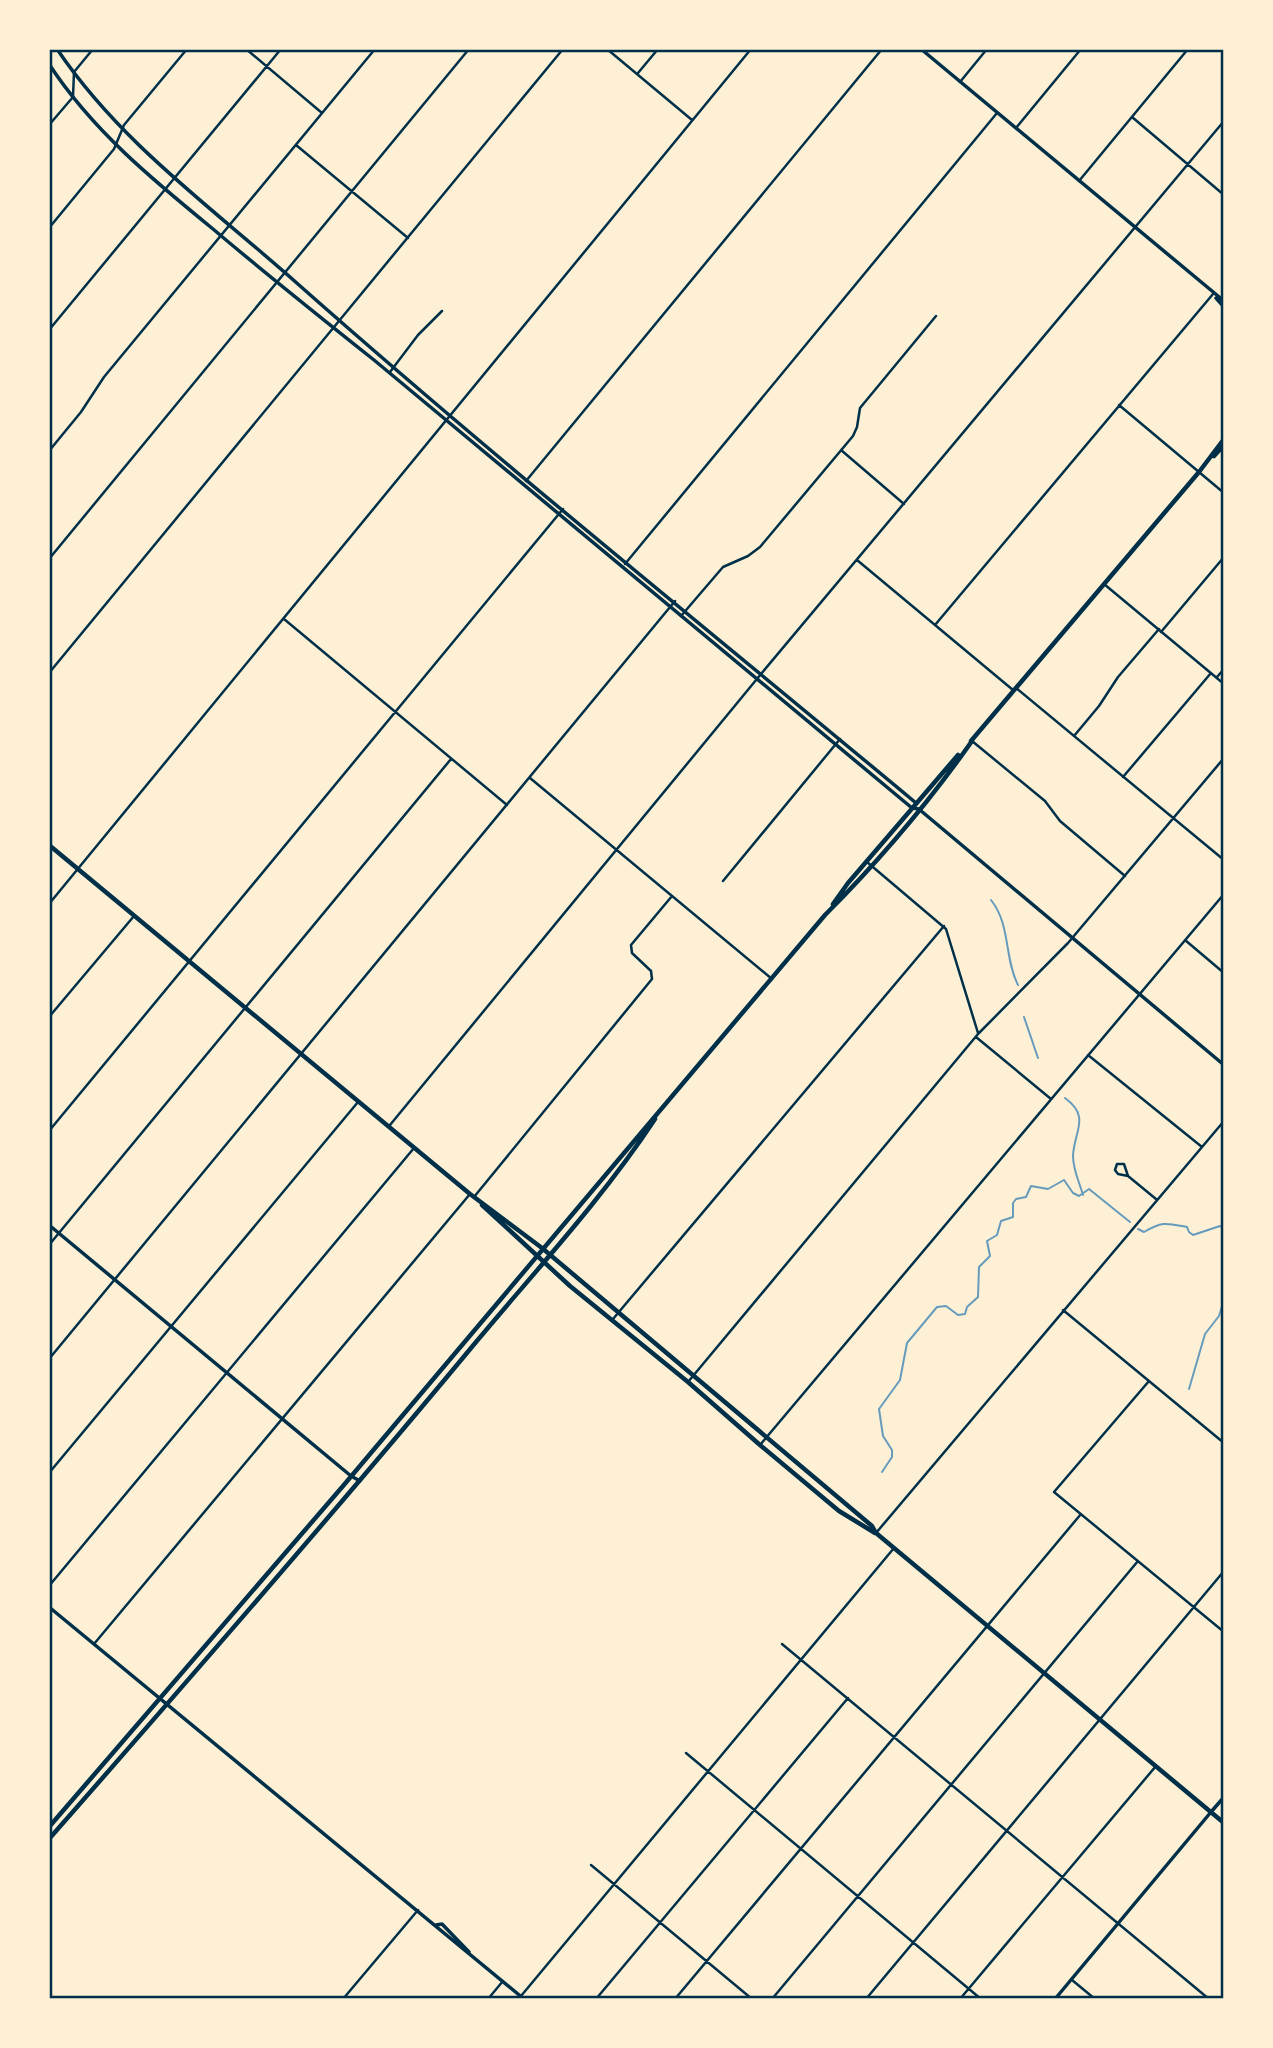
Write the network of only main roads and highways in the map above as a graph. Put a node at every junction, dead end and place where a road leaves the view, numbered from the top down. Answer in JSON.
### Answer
{"nodes":[{"id":1,"x":1224,"y":439,"type":"edge"},
{"id":2,"x":1224,"y":445,"type":"edge"},
{"id":3,"x":1199,"y":472,"type":"junction"},
{"id":4,"x":972,"y":741,"type":"junction"},
{"id":5,"x":49,"y":845,"type":"edge"},
{"id":6,"x":869,"y":863,"type":"junction"},
{"id":7,"x":662,"y":1110,"type":"junction"},
{"id":8,"x":472,"y":1196,"type":"junction"},
{"id":9,"x":542,"y":1248,"type":"junction"},
{"id":10,"x":549,"y":1254,"type":"junction"},
{"id":11,"x":536,"y":1256,"type":"junction"},
{"id":12,"x":543,"y":1262,"type":"junction"},
{"id":13,"x":876,"y":1533,"type":"junction"},
{"id":14,"x":1224,"y":1823,"type":"edge"},
{"id":15,"x":49,"y":1827,"type":"edge"},
{"id":16,"x":49,"y":1839,"type":"edge"}],
"edges":[{"from":1,"to":3,"type":"main road"},
{"from":2,"to":3,"type":"main road"},
{"from":3,"to":4,"type":"main road"},
{"from":4,"to":6,"type":"main road"},
{"from":4,"to":6,"type":"main road"},
{"from":5,"to":8,"type":"main road"},
{"from":6,"to":7,"type":"main road"},
{"from":7,"to":9,"type":"main road"},
{"from":7,"to":10,"type":"main road"},
{"from":8,"to":9,"type":"main road"},
{"from":8,"to":11,"type":"main road"},
{"from":9,"to":10,"type":"main road"},
{"from":9,"to":11,"type":"main road"},
{"from":10,"to":12,"type":"main road"},
{"from":10,"to":13,"type":"main road"},
{"from":11,"to":12,"type":"main road"},
{"from":11,"to":15,"type":"main road"},
{"from":12,"to":13,"type":"main road"},
{"from":12,"to":16,"type":"main road"},
{"from":13,"to":14,"type":"main road"}]}
